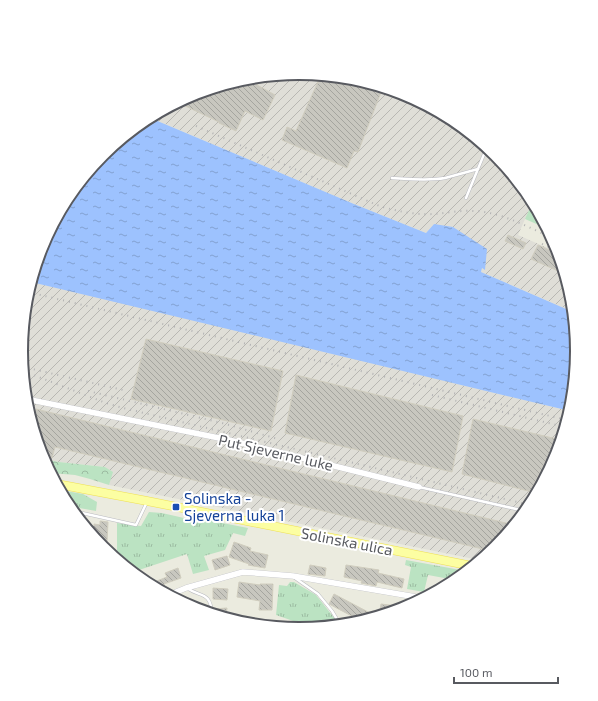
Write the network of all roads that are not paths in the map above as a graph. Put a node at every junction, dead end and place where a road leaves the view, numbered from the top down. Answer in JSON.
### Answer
{"nodes":[{"id":1,"x":485,"y":153,"type":"edge"},
{"id":2,"x":478,"y":169,"type":"junction"},
{"id":3,"x":392,"y":178,"type":"dead end"},
{"id":4,"x":466,"y":198,"type":"dead end"},
{"id":5,"x":33,"y":400,"type":"edge"},
{"id":6,"x":64,"y":485,"type":"edge"},
{"id":7,"x":419,"y":487,"type":"joint"},
{"id":8,"x":147,"y":501,"type":"junction"},
{"id":9,"x":517,"y":510,"type":"edge"},
{"id":10,"x":83,"y":513,"type":"edge"},
{"id":11,"x":465,"y":565,"type":"edge"},
{"id":12,"x":293,"y":576,"type":"junction"},
{"id":13,"x":186,"y":588,"type":"junction"},
{"id":14,"x":176,"y":592,"type":"edge"},
{"id":15,"x":413,"y":597,"type":"edge"},
{"id":16,"x":212,"y":607,"type":"edge"},
{"id":17,"x":337,"y":619,"type":"edge"}],
"edges":[{"from":1,"to":2,"type":"lane"},
{"from":2,"to":3,"type":"lane"},
{"from":2,"to":4,"type":"lane"},
{"from":5,"to":7,"type":"street","name":"Put Sjeverne luke"},
{"from":6,"to":8,"type":"main road","name":"Solinska ulica"},
{"from":7,"to":9,"type":"lane","name":"Put Sjeverne luke"},
{"from":8,"to":10,"type":"lane"},
{"from":8,"to":11,"type":"main road","name":"Solinska ulica"},
{"from":12,"to":13,"type":"street"},
{"from":12,"to":15,"type":"street"},
{"from":12,"to":17,"type":"lane"},
{"from":13,"to":14,"type":"street"},
{"from":13,"to":16,"type":"lane"}]}
